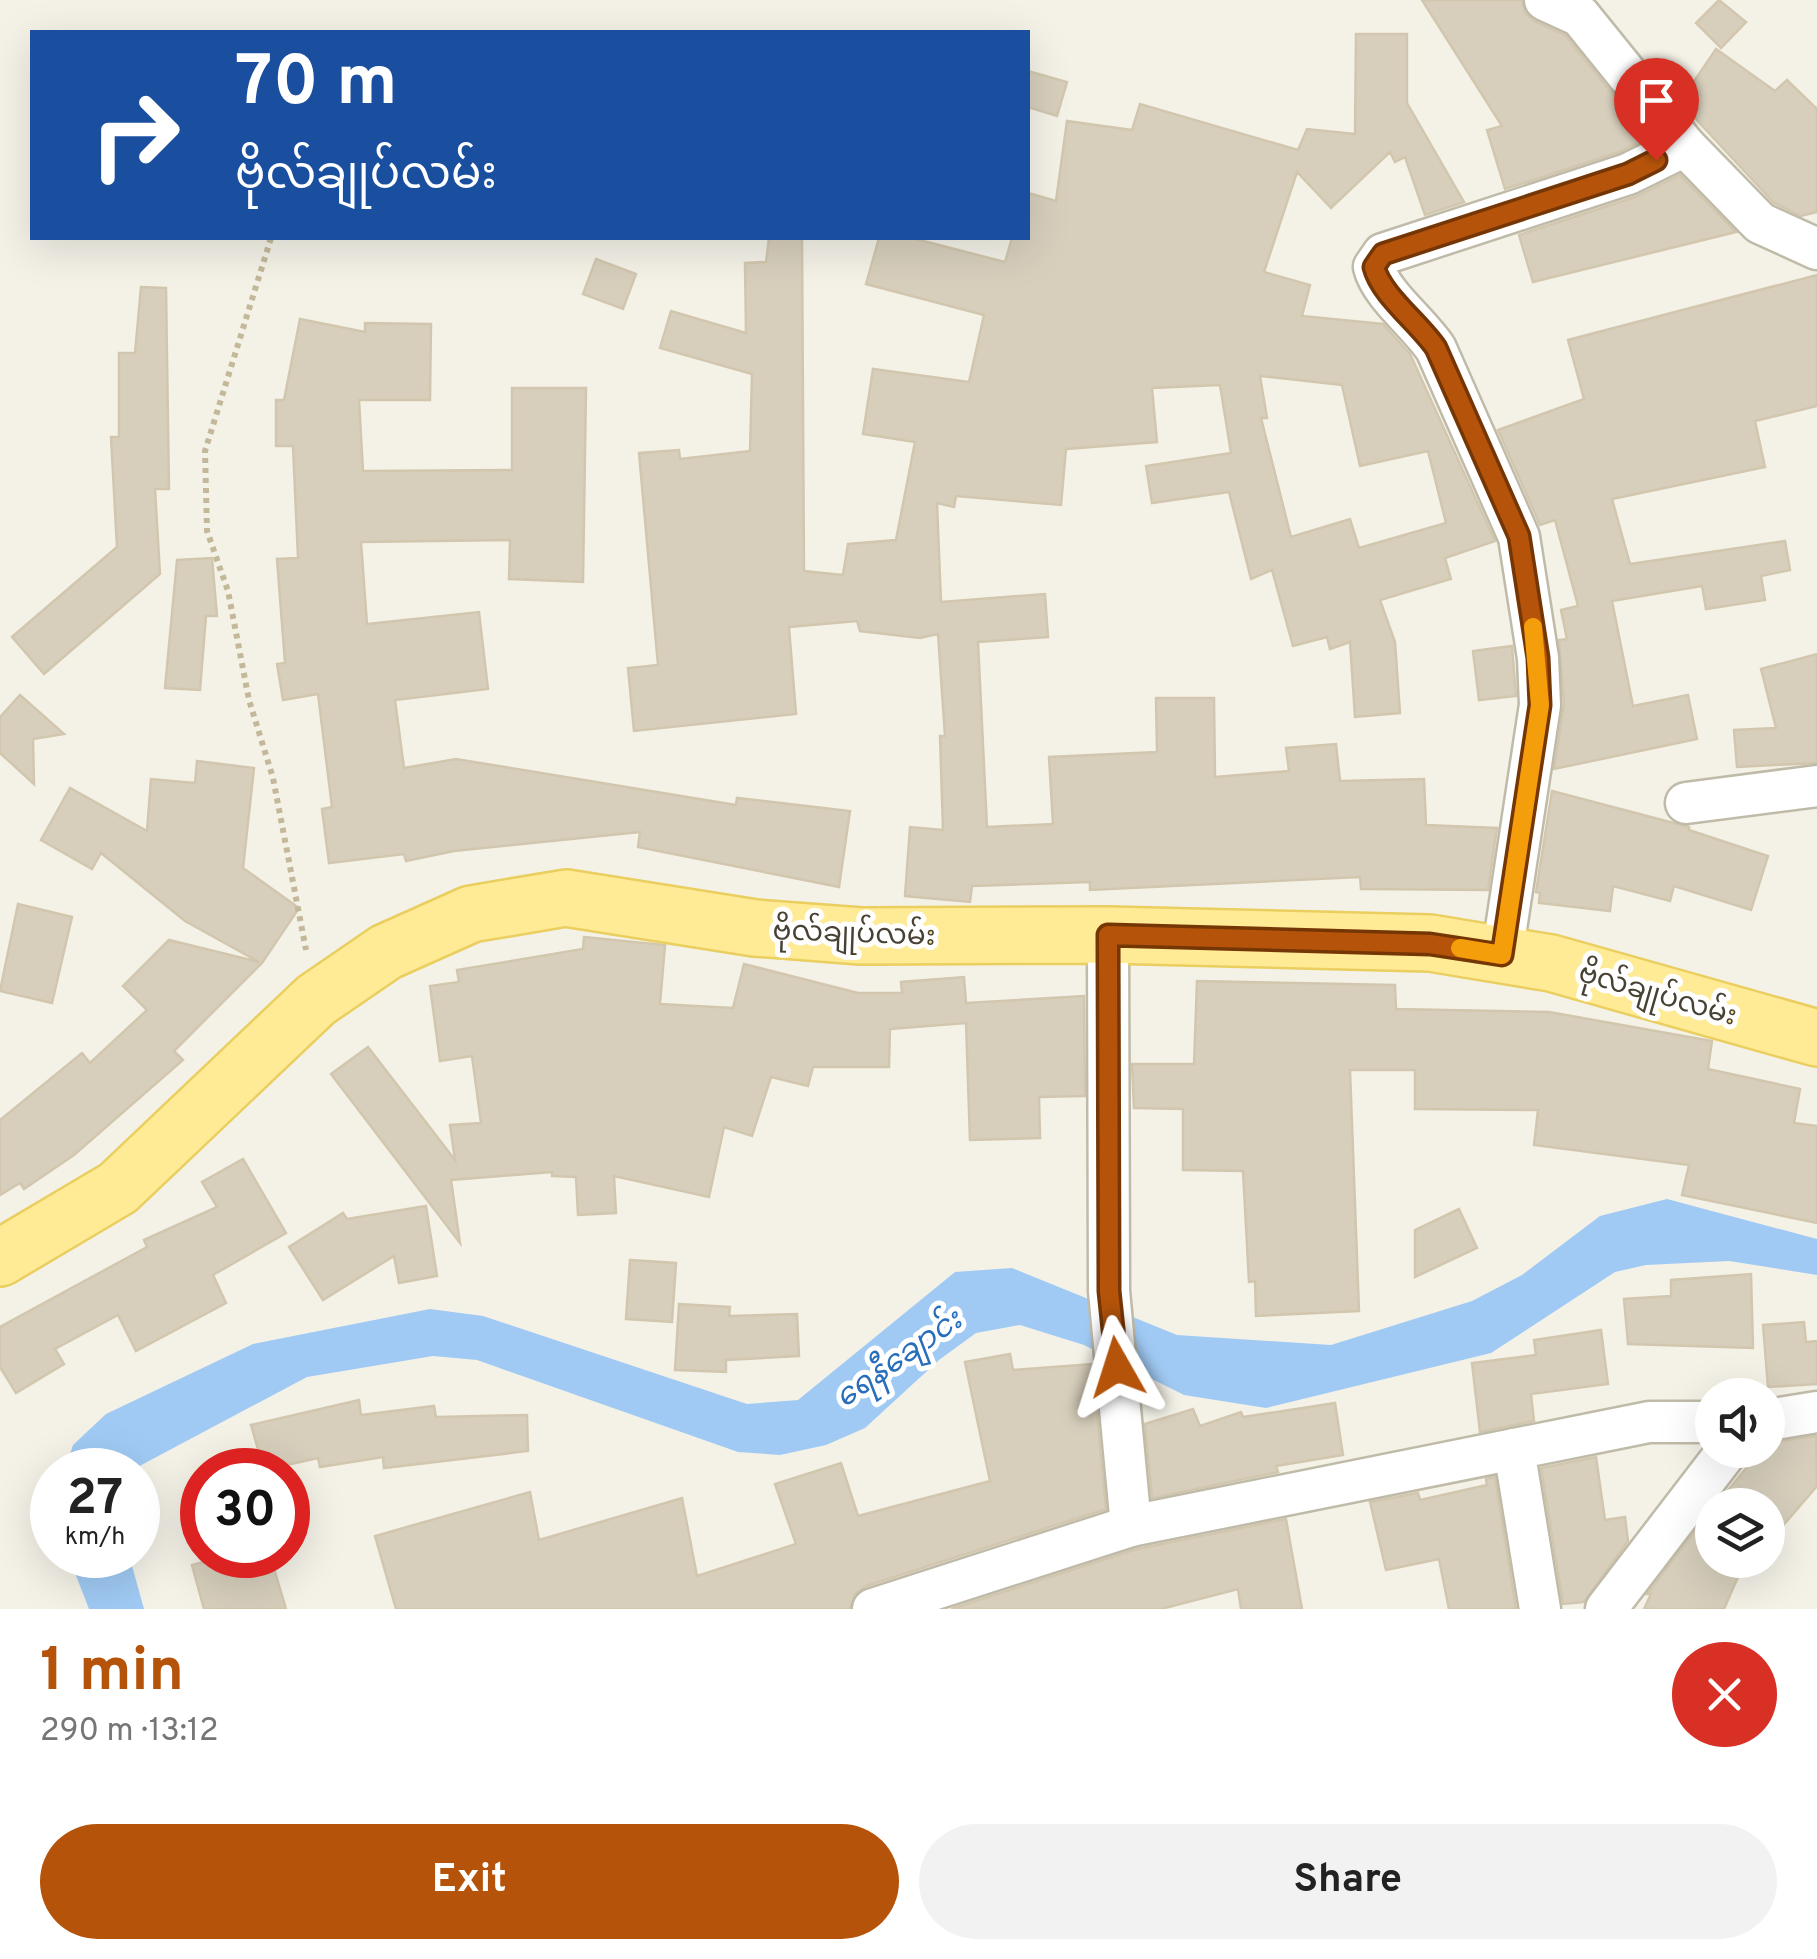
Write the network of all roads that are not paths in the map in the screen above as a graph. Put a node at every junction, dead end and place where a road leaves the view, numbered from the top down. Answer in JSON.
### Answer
{"nodes":[{"id":1,"x":1546,"y":0,"type":"edge"},
{"id":2,"x":1684,"y":146,"type":"junction"},
{"id":3,"x":1817,"y":249,"type":"edge"},
{"id":4,"x":1817,"y":786,"type":"edge"},
{"id":5,"x":1686,"y":803,"type":"dead end"},
{"id":6,"x":1108,"y":935,"type":"junction"},
{"id":7,"x":1502,"y":955,"type":"junction"},
{"id":8,"x":1817,"y":1038,"type":"edge"},
{"id":9,"x":0,"y":1258,"type":"edge"},
{"id":10,"x":1817,"y":1412,"type":"edge"},
{"id":11,"x":1785,"y":1417,"type":"edge"},
{"id":12,"x":1695,"y":1422,"type":"edge"},
{"id":13,"x":1514,"y":1449,"type":"junction"},
{"id":14,"x":1714,"y":1468,"type":"edge"},
{"id":15,"x":1131,"y":1526,"type":"junction"},
{"id":16,"x":873,"y":1609,"type":"edge"},
{"id":17,"x":1540,"y":1609,"type":"edge"},
{"id":18,"x":1606,"y":1609,"type":"edge"}],
"edges":[{"from":1,"to":2,"type":"street"},
{"from":2,"to":3,"type":"street"},
{"from":2,"to":7,"type":"street"},
{"from":4,"to":5,"type":"street"},
{"from":6,"to":7,"type":"main road","name":"ဗိုလ်‌ချုပ်‌လမ်း"},
{"from":6,"to":9,"type":"main road","name":"ဗိုလ်‌ချုပ်‌လမ်း"},
{"from":6,"to":15,"type":"street"},
{"from":7,"to":8,"type":"main road","name":"ဗိုလ်‌ချုပ်‌လမ်း"},
{"from":10,"to":11,"type":"street"},
{"from":12,"to":13,"type":"street"},
{"from":13,"to":15,"type":"street"},
{"from":13,"to":17,"type":"street"},
{"from":14,"to":18,"type":"street"},
{"from":15,"to":16,"type":"street"}]}
